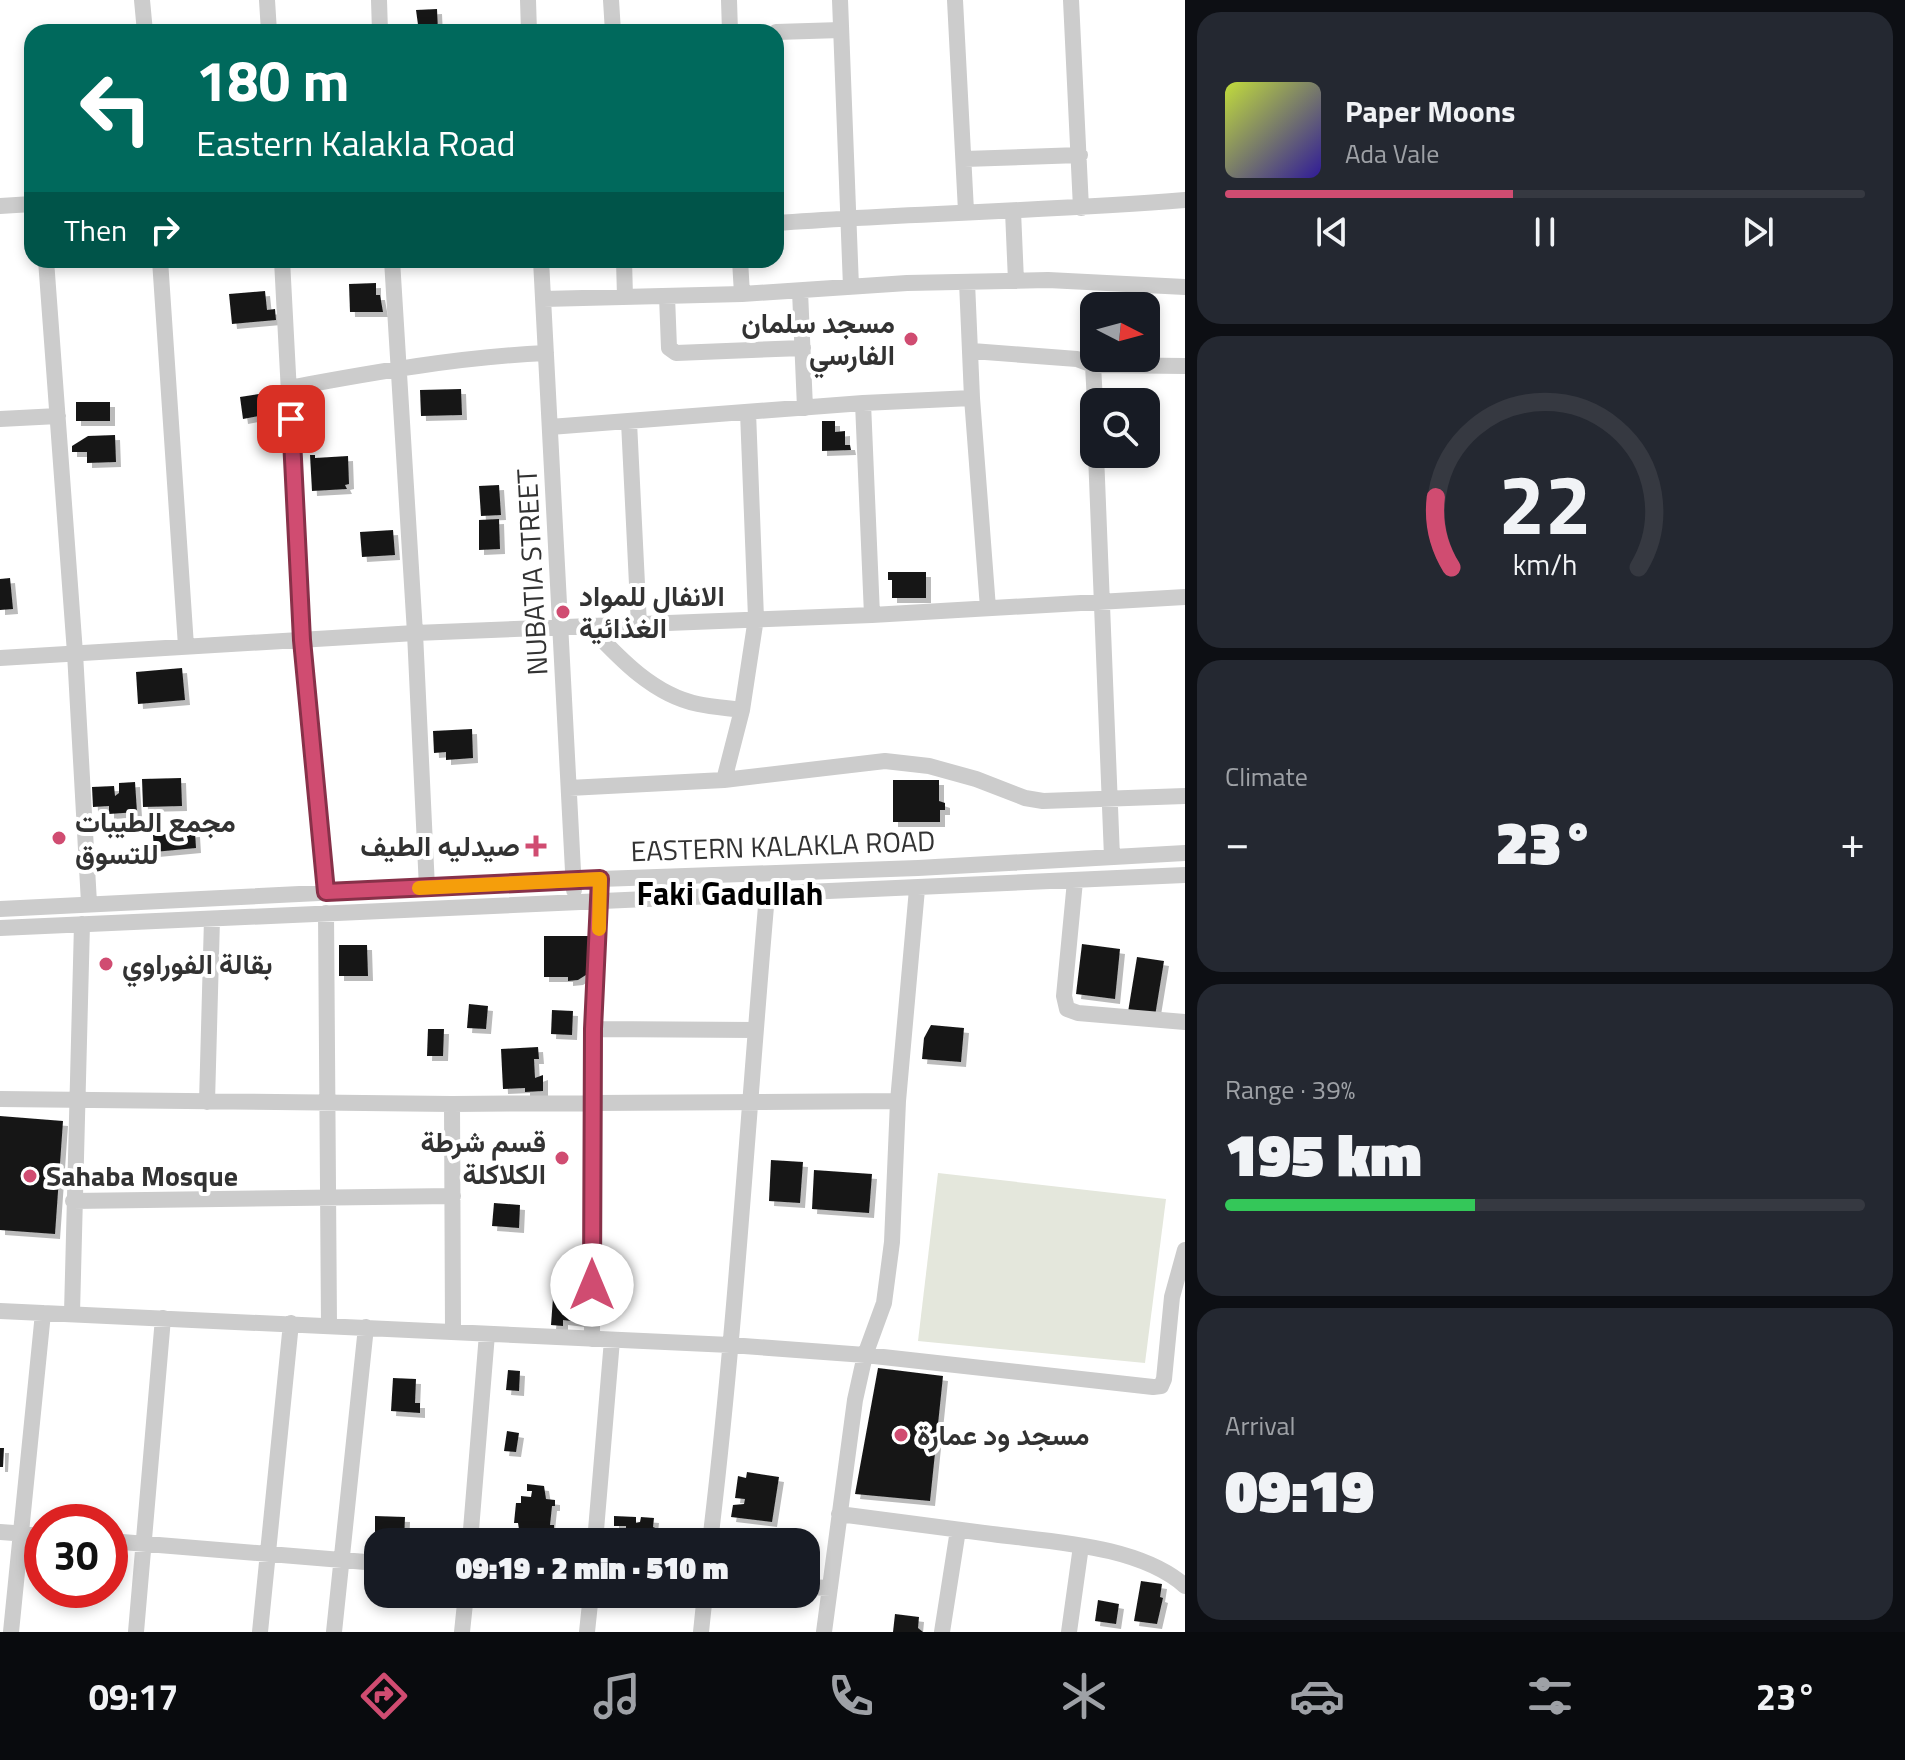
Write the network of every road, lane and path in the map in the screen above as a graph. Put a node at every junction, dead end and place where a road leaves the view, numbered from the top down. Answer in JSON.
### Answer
{"nodes":[{"id":1,"x":142,"y":0,"type":"edge"},
{"id":2,"x":267,"y":0,"type":"edge"},
{"id":3,"x":379,"y":0,"type":"edge"},
{"id":4,"x":528,"y":0,"type":"edge"},
{"id":5,"x":611,"y":0,"type":"edge"},
{"id":6,"x":729,"y":0,"type":"edge"},
{"id":7,"x":840,"y":0,"type":"edge"},
{"id":8,"x":955,"y":0,"type":"edge"},
{"id":9,"x":1071,"y":0,"type":"edge"},
{"id":10,"x":144,"y":24,"type":"edge"},
{"id":11,"x":268,"y":24,"type":"edge"},
{"id":12,"x":380,"y":24,"type":"edge"},
{"id":13,"x":529,"y":24,"type":"edge"},
{"id":14,"x":612,"y":24,"type":"edge"},
{"id":15,"x":730,"y":24,"type":"edge"},
{"id":16,"x":841,"y":30,"type":"junction"},
{"id":17,"x":784,"y":32,"type":"edge"},
{"id":18,"x":1080,"y":155,"type":"junction"},
{"id":19,"x":964,"y":159,"type":"junction"},
{"id":20,"x":1185,"y":200,"type":"edge"},
{"id":21,"x":24,"y":204,"type":"edge"},
{"id":22,"x":0,"y":206,"type":"edge"},
{"id":23,"x":1081,"y":208,"type":"junction"},
{"id":24,"x":966,"y":211,"type":"junction"},
{"id":25,"x":1013,"y":211,"type":"junction"},
{"id":26,"x":849,"y":218,"type":"junction"},
{"id":27,"x":784,"y":222,"type":"edge"},
{"id":28,"x":47,"y":268,"type":"edge"},
{"id":29,"x":161,"y":268,"type":"edge"},
{"id":30,"x":282,"y":268,"type":"edge"},
{"id":31,"x":393,"y":268,"type":"edge"},
{"id":32,"x":541,"y":268,"type":"edge"},
{"id":33,"x":624,"y":268,"type":"edge"},
{"id":34,"x":740,"y":268,"type":"edge"},
{"id":35,"x":1016,"y":281,"type":"junction"},
{"id":36,"x":967,"y":282,"type":"junction"},
{"id":37,"x":851,"y":287,"type":"junction"},
{"id":38,"x":1185,"y":287,"type":"edge"},
{"id":39,"x":800,"y":291,"type":"junction"},
{"id":40,"x":742,"y":294,"type":"junction"},
{"id":41,"x":667,"y":296,"type":"junction"},
{"id":42,"x":625,"y":297,"type":"junction"},
{"id":43,"x":543,"y":299,"type":"junction"},
{"id":44,"x":803,"y":348,"type":"junction"},
{"id":45,"x":972,"y":351,"type":"junction"},
{"id":46,"x":546,"y":353,"type":"junction"},
{"id":47,"x":1080,"y":360,"type":"edge"},
{"id":48,"x":1160,"y":366,"type":"edge"},
{"id":49,"x":1185,"y":366,"type":"edge"},
{"id":50,"x":399,"y":368,"type":"junction"},
{"id":51,"x":289,"y":388,"type":"junction"},
{"id":52,"x":972,"y":398,"type":"junction"},
{"id":53,"x":863,"y":403,"type":"junction"},
{"id":54,"x":805,"y":408,"type":"junction"},
{"id":55,"x":748,"y":412,"type":"junction"},
{"id":56,"x":58,"y":416,"type":"junction"},
{"id":57,"x":0,"y":419,"type":"edge"},
{"id":58,"x":629,"y":422,"type":"junction"},
{"id":59,"x":550,"y":427,"type":"junction"},
{"id":60,"x":1096,"y":468,"type":"edge"},
{"id":61,"x":1185,"y":597,"type":"edge"},
{"id":62,"x":1101,"y":602,"type":"junction"},
{"id":63,"x":988,"y":608,"type":"junction"},
{"id":64,"x":872,"y":615,"type":"junction"},
{"id":65,"x":756,"y":618,"type":"junction"},
{"id":66,"x":639,"y":625,"type":"junction"},
{"id":67,"x":591,"y":628,"type":"junction"},
{"id":68,"x":561,"y":629,"type":"junction"},
{"id":69,"x":415,"y":633,"type":"junction"},
{"id":70,"x":302,"y":640,"type":"junction"},
{"id":71,"x":186,"y":646,"type":"junction"},
{"id":72,"x":75,"y":653,"type":"junction"},
{"id":73,"x":0,"y":658,"type":"edge"},
{"id":74,"x":742,"y":710,"type":"junction"},
{"id":75,"x":724,"y":780,"type":"junction"},
{"id":76,"x":569,"y":788,"type":"junction"},
{"id":77,"x":1185,"y":796,"type":"edge"},
{"id":78,"x":1111,"y":798,"type":"junction"},
{"id":79,"x":1185,"y":853,"type":"edge"},
{"id":80,"x":1112,"y":857,"type":"junction"},
{"id":81,"x":1185,"y":875,"type":"edge"},
{"id":82,"x":600,"y":879,"type":"junction"},
{"id":83,"x":574,"y":881,"type":"junction"},
{"id":84,"x":1075,"y":881,"type":"junction"},
{"id":85,"x":427,"y":888,"type":"junction"},
{"id":86,"x":917,"y":889,"type":"junction"},
{"id":87,"x":326,"y":892,"type":"junction"},
{"id":88,"x":767,"y":895,"type":"junction"},
{"id":89,"x":601,"y":901,"type":"junction"},
{"id":90,"x":575,"y":902,"type":"junction"},
{"id":91,"x":89,"y":903,"type":"junction"},
{"id":92,"x":0,"y":909,"type":"edge"},
{"id":93,"x":326,"y":913,"type":"junction"},
{"id":94,"x":212,"y":919,"type":"junction"},
{"id":95,"x":82,"y":924,"type":"junction"},
{"id":96,"x":0,"y":928,"type":"edge"},
{"id":97,"x":1185,"y":1022,"type":"edge"},
{"id":98,"x":593,"y":1029,"type":"junction"},
{"id":99,"x":755,"y":1030,"type":"junction"},
{"id":100,"x":0,"y":1099,"type":"edge"},
{"id":101,"x":77,"y":1100,"type":"junction"},
{"id":102,"x":749,"y":1101,"type":"junction"},
{"id":103,"x":898,"y":1101,"type":"junction"},
{"id":104,"x":207,"y":1102,"type":"junction"},
{"id":105,"x":327,"y":1102,"type":"junction"},
{"id":106,"x":592,"y":1103,"type":"junction"},
{"id":107,"x":452,"y":1104,"type":"junction"},
{"id":108,"x":327,"y":1196,"type":"junction"},
{"id":109,"x":453,"y":1196,"type":"junction"},
{"id":110,"x":73,"y":1201,"type":"junction"},
{"id":111,"x":1185,"y":1250,"type":"edge"},
{"id":112,"x":0,"y":1311,"type":"edge"},
{"id":113,"x":43,"y":1313,"type":"junction"},
{"id":114,"x":72,"y":1313,"type":"junction"},
{"id":115,"x":163,"y":1318,"type":"junction"},
{"id":116,"x":291,"y":1323,"type":"junction"},
{"id":117,"x":329,"y":1325,"type":"junction"},
{"id":118,"x":366,"y":1327,"type":"junction"},
{"id":119,"x":453,"y":1331,"type":"junction"},
{"id":120,"x":487,"y":1334,"type":"junction"},
{"id":121,"x":592,"y":1339,"type":"junction"},
{"id":122,"x":612,"y":1340,"type":"junction"},
{"id":123,"x":730,"y":1345,"type":"junction"},
{"id":124,"x":865,"y":1355,"type":"junction"},
{"id":125,"x":839,"y":1514,"type":"junction"},
{"id":126,"x":471,"y":1528,"type":"edge"},
{"id":127,"x":596,"y":1528,"type":"edge"},
{"id":128,"x":711,"y":1528,"type":"edge"},
{"id":129,"x":958,"y":1530,"type":"junction"},
{"id":130,"x":0,"y":1532,"type":"edge"},
{"id":131,"x":20,"y":1533,"type":"junction"},
{"id":132,"x":24,"y":1533,"type":"edge"},
{"id":133,"x":128,"y":1543,"type":"edge"},
{"id":134,"x":145,"y":1545,"type":"junction"},
{"id":135,"x":1081,"y":1546,"type":"junction"},
{"id":136,"x":268,"y":1555,"type":"junction"},
{"id":137,"x":340,"y":1561,"type":"junction"},
{"id":138,"x":364,"y":1562,"type":"edge"},
{"id":139,"x":1185,"y":1586,"type":"edge"},
{"id":140,"x":820,"y":1588,"type":"edge"},
{"id":141,"x":830,"y":1588,"type":"junction"},
{"id":142,"x":465,"y":1608,"type":"edge"},
{"id":143,"x":590,"y":1608,"type":"edge"},
{"id":144,"x":704,"y":1608,"type":"edge"},
{"id":145,"x":11,"y":1632,"type":"edge"},
{"id":146,"x":136,"y":1632,"type":"edge"},
{"id":147,"x":260,"y":1632,"type":"edge"},
{"id":148,"x":334,"y":1632,"type":"edge"},
{"id":149,"x":462,"y":1632,"type":"edge"},
{"id":150,"x":587,"y":1632,"type":"edge"},
{"id":151,"x":701,"y":1632,"type":"edge"},
{"id":152,"x":824,"y":1632,"type":"edge"},
{"id":153,"x":942,"y":1632,"type":"edge"},
{"id":154,"x":1069,"y":1632,"type":"edge"}],
"edges":[{"from":1,"to":10,"type":"street"},
{"from":2,"to":11,"type":"street"},
{"from":3,"to":12,"type":"street"},
{"from":4,"to":13,"type":"street"},
{"from":5,"to":14,"type":"street"},
{"from":6,"to":15,"type":"street"},
{"from":7,"to":16,"type":"street"},
{"from":8,"to":19,"type":"street"},
{"from":9,"to":18,"type":"street"},
{"from":16,"to":17,"type":"street"},
{"from":16,"to":26,"type":"street"},
{"from":18,"to":19,"type":"street"},
{"from":18,"to":23,"type":"street"},
{"from":19,"to":24,"type":"street"},
{"from":20,"to":23,"type":"street"},
{"from":21,"to":22,"type":"street"},
{"from":23,"to":25,"type":"street"},
{"from":24,"to":25,"type":"street"},
{"from":24,"to":26,"type":"street"},
{"from":25,"to":35,"type":"street"},
{"from":26,"to":27,"type":"street"},
{"from":26,"to":37,"type":"street"},
{"from":28,"to":56,"type":"street"},
{"from":29,"to":71,"type":"street"},
{"from":30,"to":51,"type":"street"},
{"from":31,"to":50,"type":"street"},
{"from":32,"to":43,"type":"street","name":"NUBATIA STREET"},
{"from":33,"to":42,"type":"street"},
{"from":34,"to":40,"type":"street"},
{"from":35,"to":36,"type":"street"},
{"from":35,"to":38,"type":"street"},
{"from":36,"to":37,"type":"street"},
{"from":36,"to":45,"type":"street"},
{"from":37,"to":39,"type":"street"},
{"from":39,"to":40,"type":"street"},
{"from":39,"to":44,"type":"street"},
{"from":40,"to":41,"type":"street"},
{"from":41,"to":42,"type":"street"},
{"from":41,"to":44,"type":"street"},
{"from":42,"to":43,"type":"street"},
{"from":43,"to":46,"type":"street","name":"NUBATIA STREET"},
{"from":44,"to":54,"type":"street"},
{"from":45,"to":47,"type":"street"},
{"from":45,"to":52,"type":"street"},
{"from":46,"to":50,"type":"street"},
{"from":46,"to":59,"type":"street","name":"NUBATIA STREET"},
{"from":48,"to":49,"type":"street"},
{"from":50,"to":51,"type":"street"},
{"from":50,"to":69,"type":"street"},
{"from":51,"to":70,"type":"street"},
{"from":52,"to":53,"type":"street"},
{"from":52,"to":63,"type":"street"},
{"from":53,"to":54,"type":"street"},
{"from":53,"to":64,"type":"street"},
{"from":54,"to":55,"type":"street"},
{"from":55,"to":58,"type":"street"},
{"from":55,"to":65,"type":"street"},
{"from":56,"to":57,"type":"street"},
{"from":56,"to":72,"type":"street"},
{"from":58,"to":59,"type":"street"},
{"from":58,"to":66,"type":"street"},
{"from":59,"to":68,"type":"street","name":"NUBATIA STREET"},
{"from":60,"to":62,"type":"street"},
{"from":61,"to":62,"type":"street"},
{"from":62,"to":63,"type":"street"},
{"from":62,"to":78,"type":"street"},
{"from":63,"to":64,"type":"street"},
{"from":64,"to":65,"type":"street"},
{"from":65,"to":66,"type":"street"},
{"from":65,"to":74,"type":"street"},
{"from":66,"to":67,"type":"street"},
{"from":67,"to":68,"type":"street"},
{"from":67,"to":74,"type":"street"},
{"from":68,"to":69,"type":"street"},
{"from":68,"to":76,"type":"street","name":"NUBATIA STREET"},
{"from":69,"to":70,"type":"street"},
{"from":69,"to":85,"type":"street"},
{"from":70,"to":71,"type":"street"},
{"from":70,"to":87,"type":"street"},
{"from":71,"to":72,"type":"street"},
{"from":72,"to":73,"type":"street"},
{"from":72,"to":91,"type":"street"},
{"from":74,"to":75,"type":"street"},
{"from":75,"to":76,"type":"street"},
{"from":75,"to":78,"type":"street"},
{"from":76,"to":83,"type":"street","name":"NUBATIA STREET"},
{"from":77,"to":78,"type":"street"},
{"from":78,"to":80,"type":"street"},
{"from":79,"to":80,"type":"street","name":"EASTERN KALAKLA ROAD"},
{"from":80,"to":82,"type":"street","name":"EASTERN KALAKLA ROAD"},
{"from":81,"to":84,"type":"street","name":"EASTERN KALAKLA ROAD"},
{"from":82,"to":83,"type":"street","name":"EASTERN KALAKLA ROAD"},
{"from":82,"to":89,"type":"street"},
{"from":83,"to":85,"type":"street","name":"EASTERN KALAKLA ROAD"},
{"from":83,"to":90,"type":"street","name":"NUBATIA STREET"},
{"from":84,"to":86,"type":"street","name":"EASTERN KALAKLA ROAD"},
{"from":84,"to":97,"type":"street"},
{"from":85,"to":87,"type":"street","name":"EASTERN KALAKLA ROAD"},
{"from":86,"to":88,"type":"street","name":"EASTERN KALAKLA ROAD"},
{"from":86,"to":103,"type":"street"},
{"from":87,"to":91,"type":"street","name":"EASTERN KALAKLA ROAD"},
{"from":88,"to":89,"type":"street","name":"EASTERN KALAKLA ROAD"},
{"from":88,"to":99,"type":"street"},
{"from":89,"to":90,"type":"street","name":"EASTERN KALAKLA ROAD"},
{"from":89,"to":98,"type":"street"},
{"from":90,"to":93,"type":"street","name":"EASTERN KALAKLA ROAD"},
{"from":91,"to":92,"type":"street","name":"EASTERN KALAKLA ROAD"},
{"from":93,"to":94,"type":"street","name":"EASTERN KALAKLA ROAD"},
{"from":93,"to":105,"type":"street"},
{"from":94,"to":95,"type":"street","name":"EASTERN KALAKLA ROAD"},
{"from":94,"to":104,"type":"street"},
{"from":95,"to":96,"type":"street","name":"EASTERN KALAKLA ROAD"},
{"from":95,"to":101,"type":"street"},
{"from":98,"to":99,"type":"street"},
{"from":98,"to":106,"type":"street"},
{"from":99,"to":102,"type":"street"},
{"from":100,"to":101,"type":"street"},
{"from":101,"to":104,"type":"street"},
{"from":101,"to":110,"type":"street"},
{"from":102,"to":103,"type":"street"},
{"from":102,"to":106,"type":"street"},
{"from":102,"to":123,"type":"street"},
{"from":103,"to":124,"type":"street"},
{"from":104,"to":105,"type":"street"},
{"from":105,"to":107,"type":"street"},
{"from":105,"to":108,"type":"street"},
{"from":106,"to":107,"type":"street"},
{"from":106,"to":121,"type":"street"},
{"from":107,"to":109,"type":"street"},
{"from":108,"to":109,"type":"street"},
{"from":108,"to":110,"type":"street"},
{"from":108,"to":117,"type":"street"},
{"from":109,"to":119,"type":"street"},
{"from":110,"to":114,"type":"street"},
{"from":111,"to":124,"type":"street"},
{"from":112,"to":113,"type":"street"},
{"from":113,"to":114,"type":"street"},
{"from":113,"to":131,"type":"street"},
{"from":114,"to":115,"type":"street"},
{"from":115,"to":116,"type":"street"},
{"from":115,"to":134,"type":"street"},
{"from":116,"to":117,"type":"street"},
{"from":116,"to":136,"type":"street"},
{"from":117,"to":118,"type":"street"},
{"from":118,"to":119,"type":"street"},
{"from":118,"to":137,"type":"street"},
{"from":119,"to":120,"type":"street"},
{"from":120,"to":121,"type":"street"},
{"from":120,"to":126,"type":"street"},
{"from":121,"to":122,"type":"street"},
{"from":122,"to":123,"type":"street"},
{"from":122,"to":127,"type":"street"},
{"from":123,"to":124,"type":"street"},
{"from":123,"to":128,"type":"street"},
{"from":124,"to":125,"type":"street"},
{"from":125,"to":129,"type":"street"},
{"from":125,"to":141,"type":"street"},
{"from":129,"to":135,"type":"street"},
{"from":129,"to":153,"type":"street"},
{"from":130,"to":131,"type":"street"},
{"from":131,"to":132,"type":"street"},
{"from":131,"to":145,"type":"street"},
{"from":133,"to":134,"type":"street"},
{"from":134,"to":136,"type":"street"},
{"from":134,"to":146,"type":"street"},
{"from":135,"to":139,"type":"street"},
{"from":135,"to":154,"type":"street"},
{"from":136,"to":137,"type":"street"},
{"from":136,"to":147,"type":"street"},
{"from":137,"to":138,"type":"street"},
{"from":137,"to":148,"type":"street"},
{"from":140,"to":141,"type":"street"},
{"from":141,"to":152,"type":"street"},
{"from":142,"to":149,"type":"street"},
{"from":143,"to":150,"type":"street"},
{"from":144,"to":151,"type":"street"}]}
